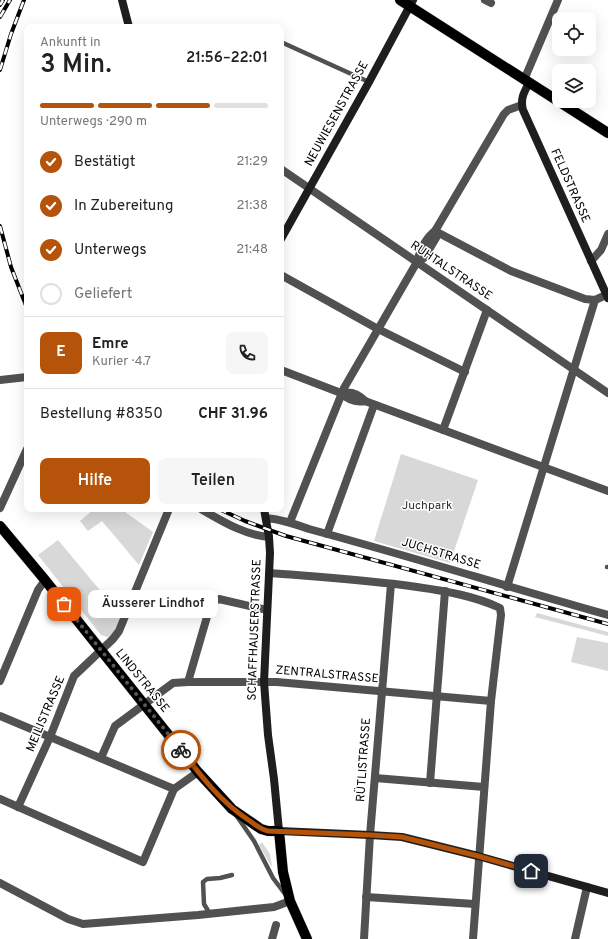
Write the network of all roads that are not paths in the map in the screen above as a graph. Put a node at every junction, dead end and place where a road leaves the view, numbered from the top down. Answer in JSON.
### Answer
{"nodes":[{"id":1,"x":122,"y":0,"type":"edge"},
{"id":2,"x":400,"y":0,"type":"edge"},
{"id":3,"x":558,"y":0,"type":"edge"},
{"id":4,"x":411,"y":3,"type":"edge"},
{"id":5,"x":128,"y":24,"type":"edge"},
{"id":6,"x":284,"y":43,"type":"edge"},
{"id":7,"x":527,"y":81,"type":"junction"},
{"id":8,"x":369,"y":82,"type":"junction"},
{"id":9,"x":522,"y":105,"type":"junction"},
{"id":10,"x":608,"y":133,"type":"edge"},
{"id":11,"x":284,"y":171,"type":"edge"},
{"id":12,"x":310,"y":188,"type":"junction"},
{"id":13,"x":435,"y":231,"type":"junction"},
{"id":14,"x":608,"y":234,"type":"edge"},
{"id":15,"x":284,"y":235,"type":"edge"},
{"id":16,"x":591,"y":261,"type":"junction"},
{"id":17,"x":417,"y":262,"type":"junction"},
{"id":18,"x":284,"y":277,"type":"edge"},
{"id":19,"x":607,"y":297,"type":"edge"},
{"id":20,"x":594,"y":300,"type":"junction"},
{"id":21,"x":487,"y":310,"type":"junction"},
{"id":22,"x":378,"y":329,"type":"junction"},
{"id":23,"x":574,"y":370,"type":"junction"},
{"id":24,"x":284,"y":371,"type":"edge"},
{"id":25,"x":465,"y":372,"type":"junction"},
{"id":26,"x":24,"y":377,"type":"edge"},
{"id":27,"x":0,"y":380,"type":"edge"},
{"id":28,"x":341,"y":393,"type":"junction"},
{"id":29,"x":608,"y":393,"type":"edge"},
{"id":30,"x":374,"y":405,"type":"junction"},
{"id":31,"x":443,"y":430,"type":"junction"},
{"id":32,"x":24,"y":456,"type":"edge"},
{"id":33,"x":544,"y":467,"type":"junction"},
{"id":34,"x":608,"y":491,"type":"edge"},
{"id":35,"x":0,"y":508,"type":"edge"},
{"id":36,"x":168,"y":512,"type":"edge"},
{"id":37,"x":206,"y":512,"type":"edge"},
{"id":38,"x":265,"y":512,"type":"edge"},
{"id":39,"x":266,"y":518,"type":"junction"},
{"id":40,"x":290,"y":522,"type":"junction"},
{"id":41,"x":0,"y":526,"type":"edge"},
{"id":42,"x":327,"y":534,"type":"junction"},
{"id":43,"x":269,"y":537,"type":"junction"},
{"id":44,"x":270,"y":573,"type":"junction"},
{"id":45,"x":45,"y":580,"type":"junction"},
{"id":46,"x":391,"y":584,"type":"junction"},
{"id":47,"x":507,"y":587,"type":"junction"},
{"id":48,"x":445,"y":591,"type":"junction"},
{"id":49,"x":267,"y":610,"type":"junction"},
{"id":50,"x":608,"y":615,"type":"edge"},
{"id":51,"x":101,"y":651,"type":"junction"},
{"id":52,"x":0,"y":681,"type":"edge"},
{"id":53,"x":188,"y":682,"type":"junction"},
{"id":54,"x":264,"y":682,"type":"junction"},
{"id":55,"x":381,"y":692,"type":"junction"},
{"id":56,"x":436,"y":696,"type":"junction"},
{"id":57,"x":491,"y":701,"type":"junction"},
{"id":58,"x":144,"y":704,"type":"junction"},
{"id":59,"x":0,"y":716,"type":"edge"},
{"id":60,"x":50,"y":737,"type":"junction"},
{"id":61,"x":101,"y":758,"type":"junction"},
{"id":62,"x":198,"y":772,"type":"junction"},
{"id":63,"x":375,"y":778,"type":"junction"},
{"id":64,"x":430,"y":783,"type":"junction"},
{"id":65,"x":484,"y":787,"type":"junction"},
{"id":66,"x":174,"y":789,"type":"junction"},
{"id":67,"x":0,"y":799,"type":"edge"},
{"id":68,"x":18,"y":807,"type":"junction"},
{"id":69,"x":232,"y":809,"type":"junction"},
{"id":70,"x":279,"y":832,"type":"junction"},
{"id":71,"x":370,"y":835,"type":"junction"},
{"id":72,"x":478,"y":856,"type":"junction"},
{"id":73,"x":232,"y":875,"type":"dead end"},
{"id":74,"x":0,"y":883,"type":"edge"},
{"id":75,"x":587,"y":887,"type":"junction"},
{"id":76,"x":608,"y":893,"type":"edge"},
{"id":77,"x":366,"y":897,"type":"junction"},
{"id":78,"x":290,"y":901,"type":"junction"},
{"id":79,"x":475,"y":904,"type":"junction"},
{"id":80,"x":210,"y":914,"type":"junction"},
{"id":81,"x":276,"y":925,"type":"dead end"},
{"id":82,"x":272,"y":939,"type":"edge"},
{"id":83,"x":307,"y":939,"type":"edge"},
{"id":84,"x":364,"y":939,"type":"edge"},
{"id":85,"x":473,"y":939,"type":"edge"},
{"id":86,"x":575,"y":939,"type":"edge"}],
"edges":[{"from":1,"to":5,"type":"street"},
{"from":2,"to":4,"type":"main road"},
{"from":3,"to":7,"type":"street"},
{"from":4,"to":7,"type":"main road"},
{"from":4,"to":8,"type":"street","name":"NEUWIESENSTRASSE"},
{"from":6,"to":8,"type":"lane"},
{"from":7,"to":9,"type":"street"},
{"from":7,"to":10,"type":"main road"},
{"from":8,"to":12,"type":"street","name":"NEUWIESENSTRASSE"},
{"from":9,"to":13,"type":"street"},
{"from":9,"to":16,"type":"street","name":"FELDSTRASSE"},
{"from":11,"to":12,"type":"street","name":"RUHTALSTRASSE"},
{"from":12,"to":15,"type":"street","name":"NEUWIESENSTRASSE"},
{"from":12,"to":17,"type":"street","name":"RUHTALSTRASSE"},
{"from":13,"to":17,"type":"street"},
{"from":13,"to":20,"type":"street"},
{"from":14,"to":16,"type":"street"},
{"from":16,"to":19,"type":"street","name":"FELDSTRASSE"},
{"from":17,"to":21,"type":"street","name":"RUHTALSTRASSE"},
{"from":17,"to":22,"type":"street"},
{"from":18,"to":22,"type":"street"},
{"from":19,"to":20,"type":"street"},
{"from":20,"to":23,"type":"street"},
{"from":21,"to":23,"type":"street","name":"RUHTALSTRASSE"},
{"from":21,"to":25,"type":"street"},
{"from":22,"to":25,"type":"street"},
{"from":22,"to":28,"type":"street"},
{"from":23,"to":29,"type":"street","name":"RUHTALSTRASSE"},
{"from":23,"to":33,"type":"street"},
{"from":24,"to":28,"type":"street"},
{"from":25,"to":31,"type":"street"},
{"from":26,"to":27,"type":"street"},
{"from":28,"to":30,"type":"street"},
{"from":28,"to":40,"type":"street"},
{"from":30,"to":31,"type":"street"},
{"from":30,"to":42,"type":"street"},
{"from":31,"to":33,"type":"street"},
{"from":32,"to":35,"type":"street"},
{"from":33,"to":34,"type":"street"},
{"from":33,"to":47,"type":"street"},
{"from":36,"to":51,"type":"street","name":"MEILISTRASSE"},
{"from":37,"to":43,"type":"street"},
{"from":38,"to":39,"type":"street","name":"SCHAFFHAUSERSTRASSE"},
{"from":39,"to":40,"type":"street","name":"JUCHSTRASSE"},
{"from":39,"to":43,"type":"street","name":"SCHAFFHAUSERSTRASSE"},
{"from":40,"to":42,"type":"street","name":"JUCHSTRASSE"},
{"from":41,"to":45,"type":"main road","name":"LINDSTRASSE"},
{"from":42,"to":47,"type":"street","name":"JUCHSTRASSE"},
{"from":43,"to":44,"type":"street","name":"SCHAFFHAUSERSTRASSE"},
{"from":44,"to":46,"type":"street"},
{"from":44,"to":49,"type":"street","name":"SCHAFFHAUSERSTRASSE"},
{"from":45,"to":51,"type":"main road","name":"LINDSTRASSE"},
{"from":45,"to":52,"type":"street"},
{"from":46,"to":48,"type":"street"},
{"from":46,"to":55,"type":"street","name":"RÜTLISTRASSE"},
{"from":47,"to":50,"type":"street","name":"JUCHSTRASSE"},
{"from":48,"to":56,"type":"street"},
{"from":48,"to":57,"type":"street"},
{"from":49,"to":53,"type":"street"},
{"from":49,"to":54,"type":"street","name":"SCHAFFHAUSERSTRASSE"},
{"from":51,"to":58,"type":"main road","name":"LINDSTRASSE"},
{"from":51,"to":60,"type":"street","name":"MEILISTRASSE"},
{"from":53,"to":54,"type":"street","name":"ZENTRALSTRASSE"},
{"from":53,"to":58,"type":"street","name":"ZENTRALSTRASSE"},
{"from":54,"to":55,"type":"street","name":"ZENTRALSTRASSE"},
{"from":54,"to":70,"type":"street","name":"SCHAFFHAUSERSTRASSE"},
{"from":55,"to":56,"type":"street","name":"ZENTRALSTRASSE"},
{"from":55,"to":63,"type":"street","name":"RÜTLISTRASSE"},
{"from":56,"to":57,"type":"street","name":"ZENTRALSTRASSE"},
{"from":56,"to":64,"type":"street"},
{"from":57,"to":65,"type":"street"},
{"from":58,"to":61,"type":"street","name":"ZENTRALSTRASSE"},
{"from":58,"to":62,"type":"main road","name":"LINDSTRASSE"},
{"from":59,"to":60,"type":"street"},
{"from":60,"to":61,"type":"street"},
{"from":60,"to":68,"type":"street","name":"MEILISTRASSE"},
{"from":61,"to":66,"type":"street"},
{"from":62,"to":66,"type":"street"},
{"from":62,"to":69,"type":"main road","name":"LINDSTRASSE"},
{"from":63,"to":64,"type":"street"},
{"from":63,"to":71,"type":"street","name":"RÜTLISTRASSE"},
{"from":64,"to":65,"type":"street"},
{"from":65,"to":72,"type":"street"},
{"from":66,"to":68,"type":"street"},
{"from":67,"to":68,"type":"street"},
{"from":69,"to":70,"type":"main road","name":"LINDSTRASSE"},
{"from":69,"to":78,"type":"lane"},
{"from":70,"to":71,"type":"street"},
{"from":70,"to":78,"type":"main road","name":"SCHAFFHAUSERSTRASSE"},
{"from":71,"to":72,"type":"street"},
{"from":71,"to":77,"type":"street","name":"RÜTLISTRASSE"},
{"from":72,"to":75,"type":"street"},
{"from":72,"to":79,"type":"street"},
{"from":73,"to":80,"type":"lane"},
{"from":74,"to":80,"type":"street"},
{"from":75,"to":76,"type":"street"},
{"from":75,"to":86,"type":"street"},
{"from":77,"to":79,"type":"street"},
{"from":77,"to":84,"type":"street","name":"RÜTLISTRASSE"},
{"from":78,"to":80,"type":"street"},
{"from":78,"to":83,"type":"main road","name":"SCHAFFHAUSERSTRASSE"},
{"from":79,"to":85,"type":"street"},
{"from":81,"to":82,"type":"street"}]}
